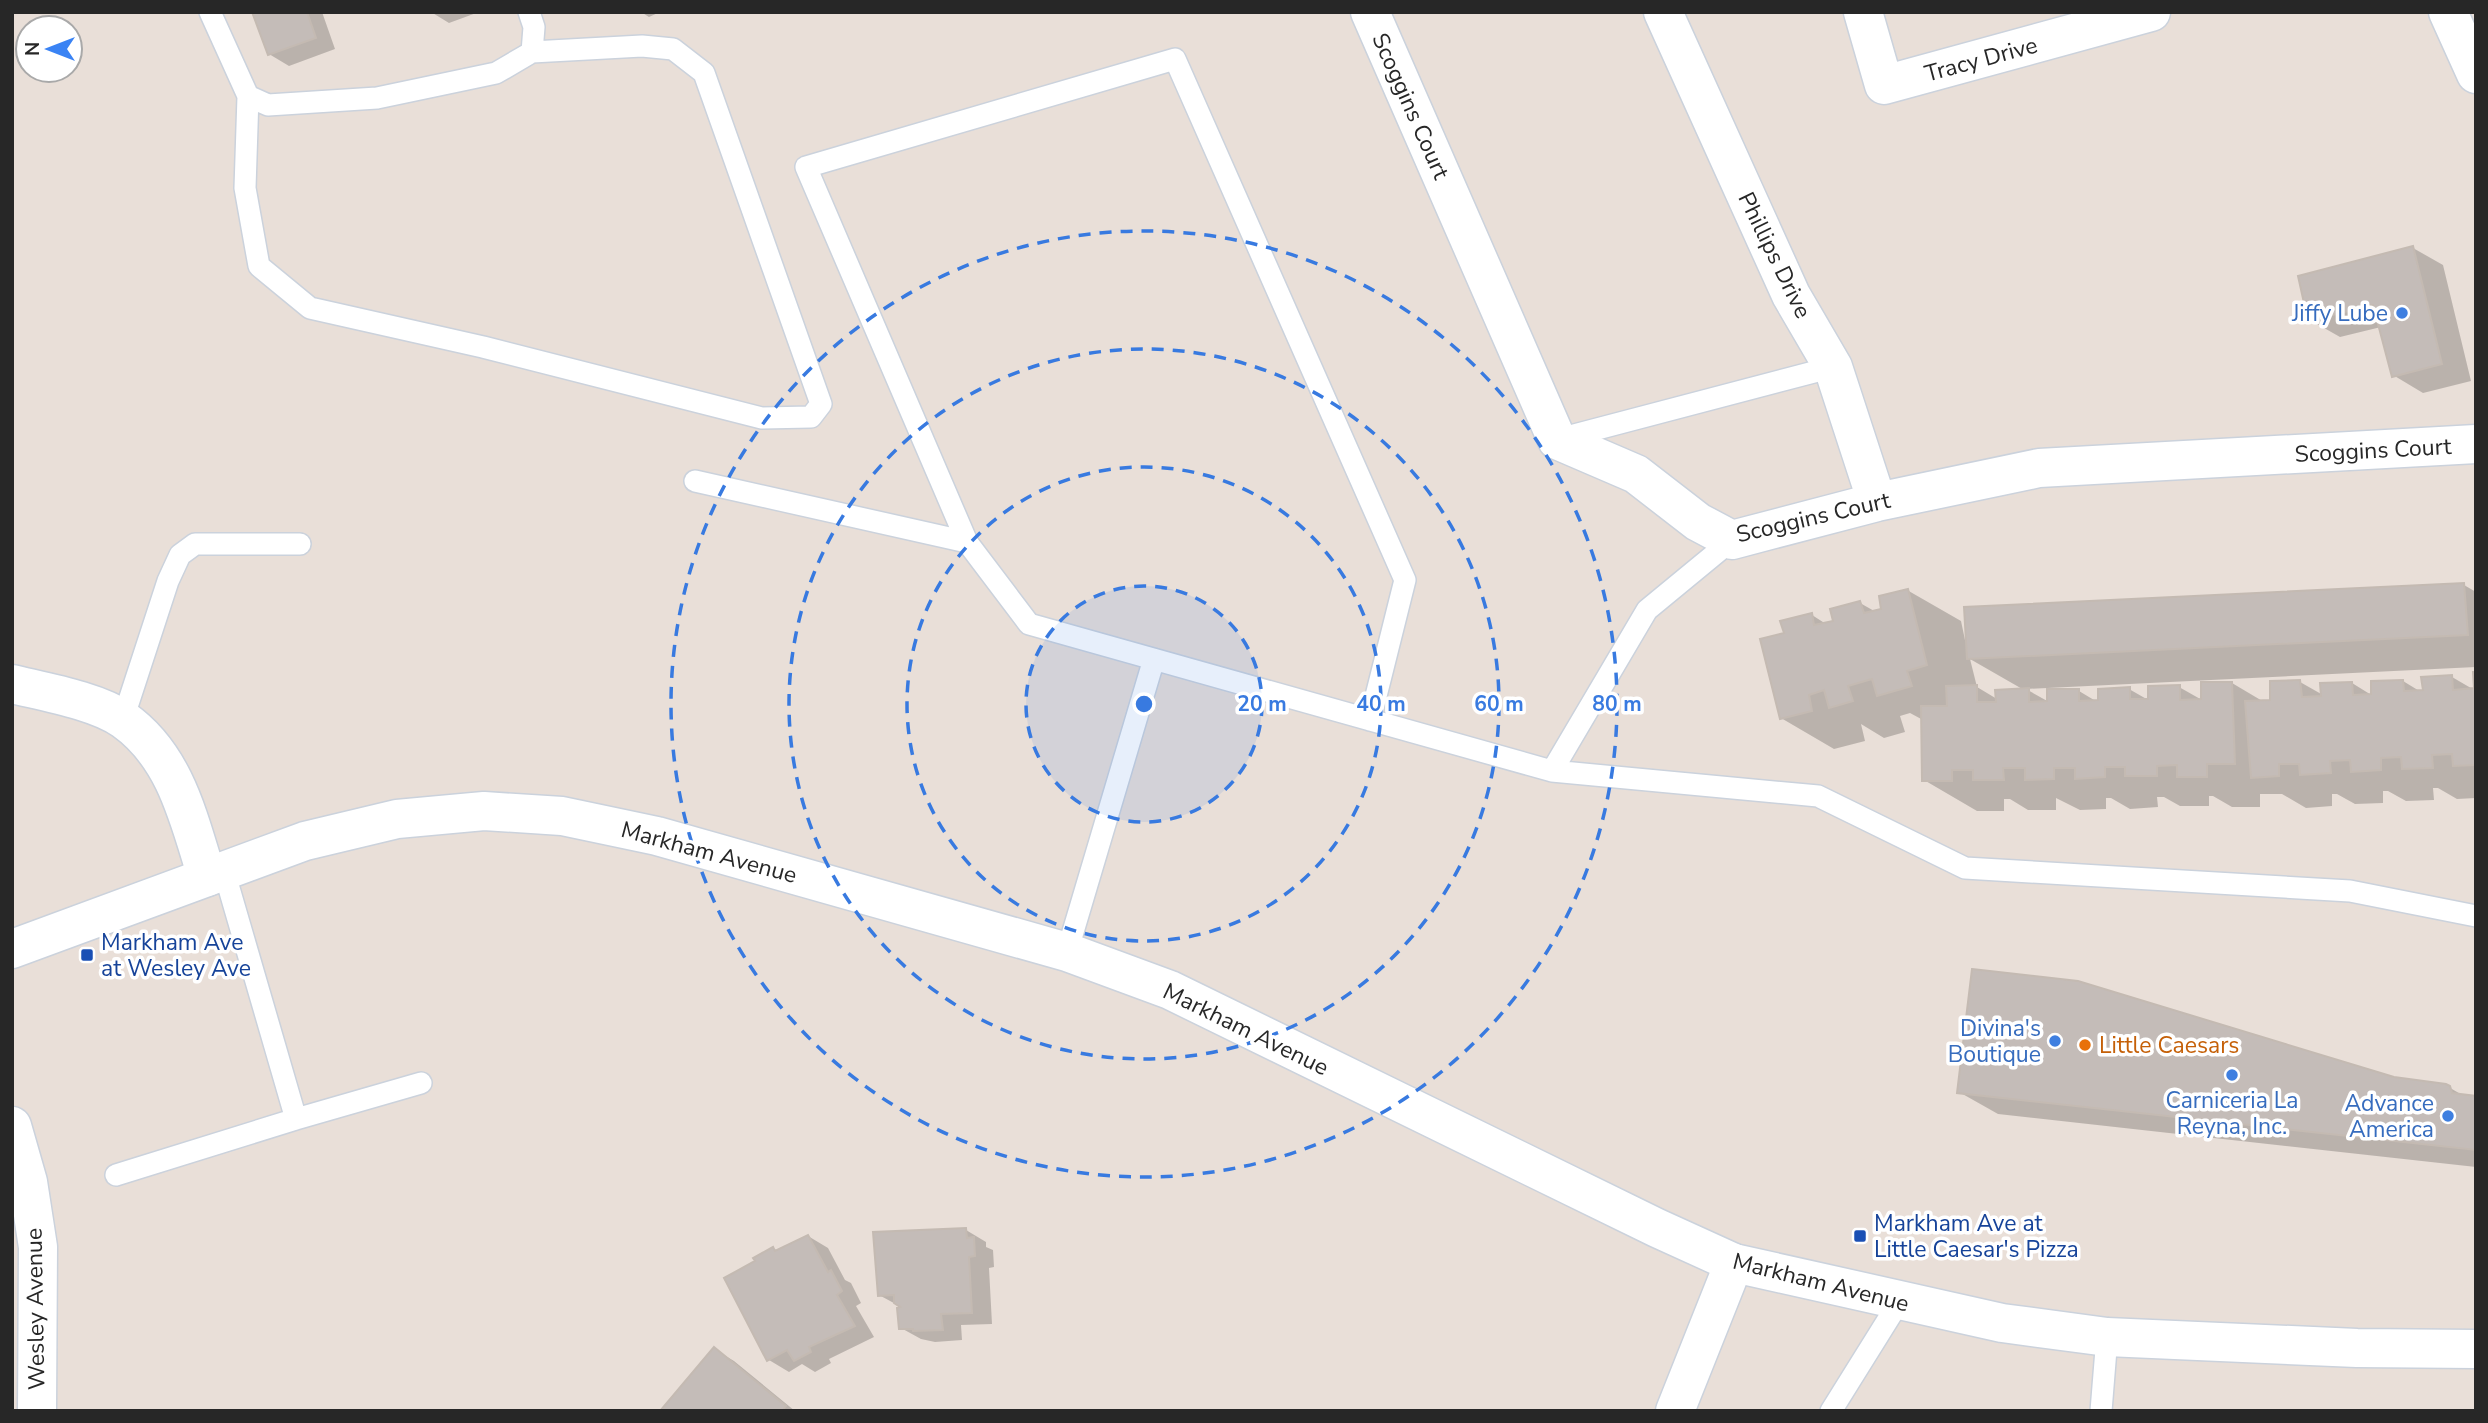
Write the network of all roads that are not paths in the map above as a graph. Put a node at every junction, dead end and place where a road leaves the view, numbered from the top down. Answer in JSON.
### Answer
{"nodes":[{"id":1,"x":210,"y":12,"type":"edge"},
{"id":2,"x":529,"y":12,"type":"edge"},
{"id":3,"x":1370,"y":12,"type":"edge"},
{"id":4,"x":1663,"y":12,"type":"edge"},
{"id":5,"x":1863,"y":12,"type":"edge"},
{"id":6,"x":2151,"y":12,"type":"edge"},
{"id":7,"x":2448,"y":12,"type":"edge"},
{"id":8,"x":532,"y":52,"type":"junction"},
{"id":9,"x":2476,"y":74,"type":"edge"},
{"id":10,"x":248,"y":96,"type":"junction"},
{"id":11,"x":1833,"y":367,"type":"junction"},
{"id":12,"x":1557,"y":440,"type":"junction"},
{"id":13,"x":2476,"y":444,"type":"edge"},
{"id":14,"x":695,"y":481,"type":"dead end"},
{"id":15,"x":1877,"y":502,"type":"junction"},
{"id":16,"x":1732,"y":540,"type":"junction"},
{"id":17,"x":967,"y":542,"type":"junction"},
{"id":18,"x":300,"y":544,"type":"dead end"},
{"id":19,"x":1154,"y":659,"type":"junction"},
{"id":20,"x":12,"y":684,"type":"edge"},
{"id":21,"x":123,"y":719,"type":"junction"},
{"id":22,"x":1370,"y":720,"type":"junction"},
{"id":23,"x":1552,"y":771,"type":"junction"},
{"id":24,"x":216,"y":874,"type":"junction"},
{"id":25,"x":2476,"y":916,"type":"edge"},
{"id":26,"x":12,"y":949,"type":"edge"},
{"id":27,"x":1067,"y":952,"type":"junction"},
{"id":28,"x":421,"y":1083,"type":"dead end"},
{"id":29,"x":296,"y":1119,"type":"junction"},
{"id":30,"x":12,"y":1126,"type":"edge"},
{"id":31,"x":117,"y":1175,"type":"dead end"},
{"id":32,"x":1734,"y":1263,"type":"junction"},
{"id":33,"x":1899,"y":1302,"type":"junction"},
{"id":34,"x":2107,"y":1337,"type":"junction"},
{"id":35,"x":2476,"y":1349,"type":"edge"},
{"id":36,"x":37,"y":1411,"type":"edge"},
{"id":37,"x":1675,"y":1411,"type":"edge"},
{"id":38,"x":1831,"y":1411,"type":"edge"},
{"id":39,"x":2101,"y":1411,"type":"edge"}],
"edges":[{"from":1,"to":10,"type":"lane"},
{"from":2,"to":8,"type":"lane"},
{"from":3,"to":12,"type":"street","name":"Scoggins Court"},
{"from":4,"to":11,"type":"street","name":"Phillips Drive"},
{"from":5,"to":6,"type":"street","name":"Tracy Drive"},
{"from":7,"to":9,"type":"street"},
{"from":8,"to":10,"type":"lane"},
{"from":8,"to":10,"type":"lane"},
{"from":11,"to":12,"type":"lane"},
{"from":11,"to":15,"type":"street","name":"Phillips Drive"},
{"from":12,"to":16,"type":"street","name":"Scoggins Court"},
{"from":13,"to":15,"type":"street","name":"Scoggins Court"},
{"from":14,"to":17,"type":"lane"},
{"from":15,"to":16,"type":"street","name":"Scoggins Court"},
{"from":16,"to":23,"type":"lane"},
{"from":17,"to":19,"type":"lane"},
{"from":17,"to":22,"type":"lane"},
{"from":18,"to":21,"type":"lane"},
{"from":19,"to":22,"type":"lane"},
{"from":19,"to":27,"type":"lane"},
{"from":20,"to":21,"type":"street"},
{"from":21,"to":24,"type":"street"},
{"from":22,"to":23,"type":"lane"},
{"from":23,"to":25,"type":"lane"},
{"from":24,"to":26,"type":"street","name":"Markham Avenue"},
{"from":24,"to":27,"type":"street","name":"Markham Avenue"},
{"from":24,"to":29,"type":"lane"},
{"from":27,"to":32,"type":"street","name":"Markham Avenue"},
{"from":28,"to":29,"type":"lane"},
{"from":29,"to":31,"type":"lane"},
{"from":30,"to":36,"type":"street","name":"Wesley Avenue"},
{"from":32,"to":33,"type":"street","name":"Markham Avenue"},
{"from":32,"to":37,"type":"street"},
{"from":33,"to":34,"type":"street","name":"Markham Avenue"},
{"from":33,"to":38,"type":"lane"},
{"from":34,"to":35,"type":"street","name":"Markham Avenue"},
{"from":34,"to":39,"type":"lane"}]}
